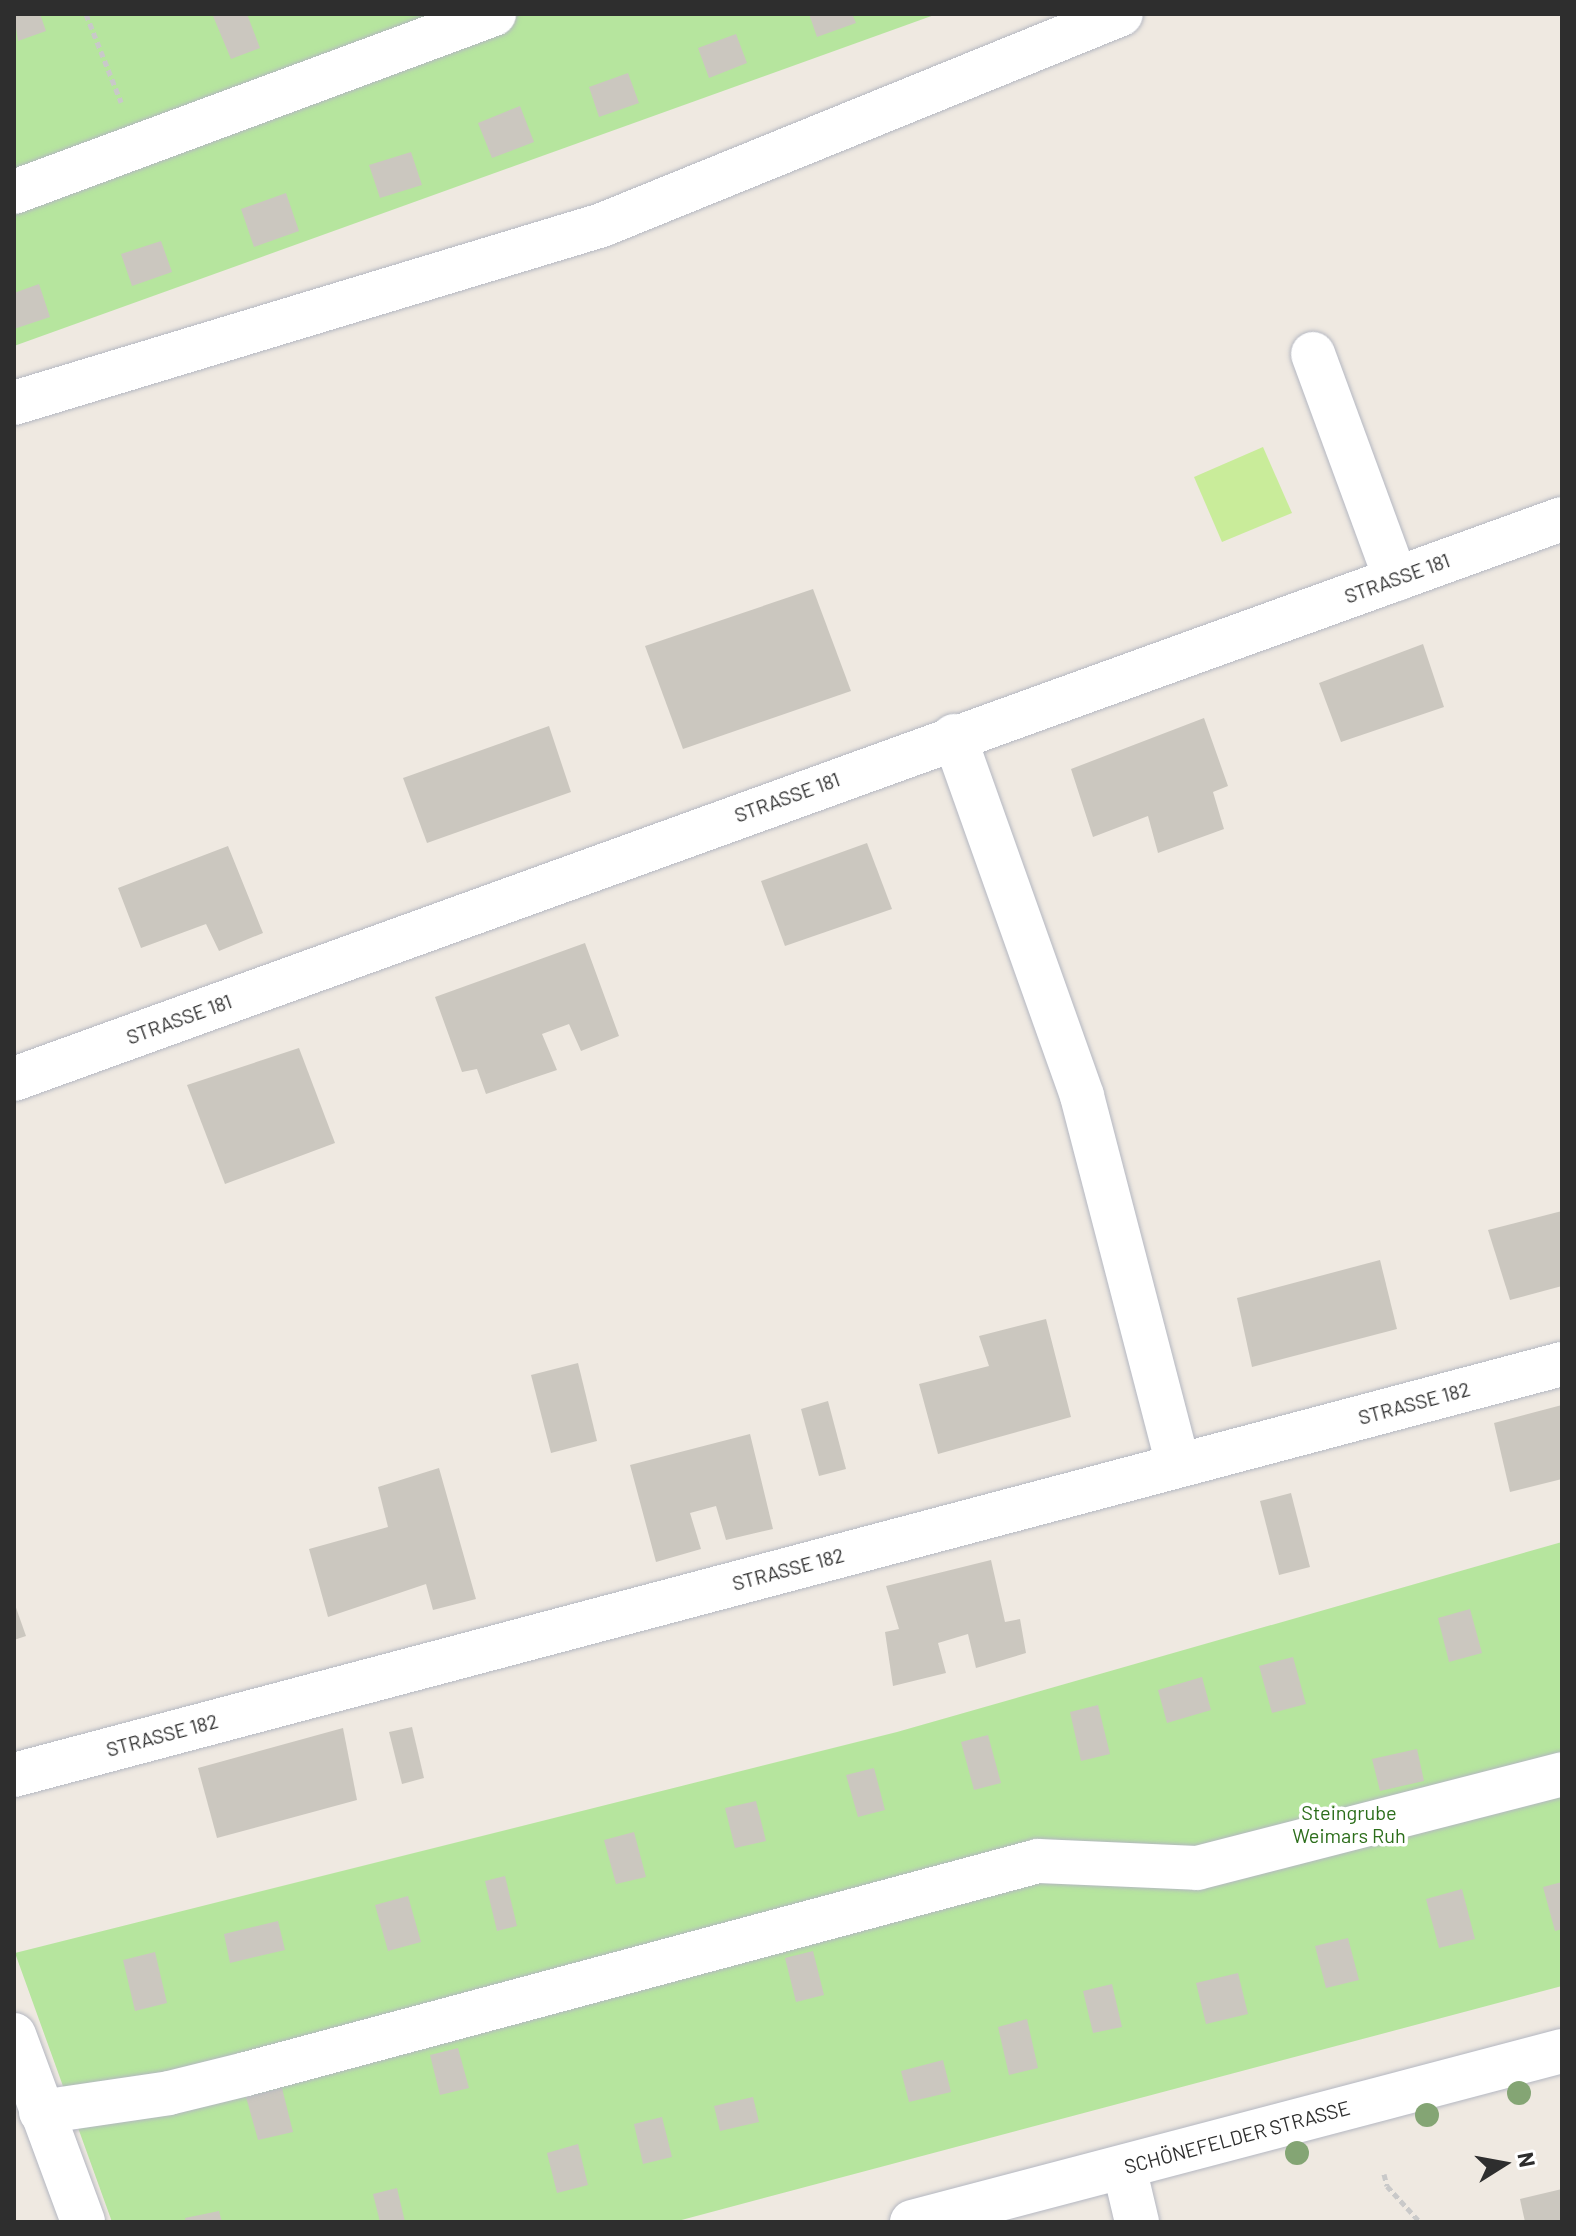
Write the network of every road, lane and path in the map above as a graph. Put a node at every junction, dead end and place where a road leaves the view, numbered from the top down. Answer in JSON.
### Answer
{"nodes":[{"id":1,"x":86,"y":14,"type":"edge"},
{"id":2,"x":494,"y":14,"type":"edge"},
{"id":3,"x":1121,"y":14,"type":"edge"},
{"id":4,"x":139,"y":145,"type":"junction"},
{"id":5,"x":14,"y":192,"type":"edge"},
{"id":6,"x":1313,"y":354,"type":"dead end"},
{"id":7,"x":14,"y":403,"type":"edge"},
{"id":8,"x":1562,"y":519,"type":"edge"},
{"id":9,"x":1396,"y":579,"type":"junction"},
{"id":10,"x":954,"y":736,"type":"junction"},
{"id":11,"x":14,"y":1079,"type":"edge"},
{"id":12,"x":1562,"y":1364,"type":"edge"},
{"id":13,"x":1178,"y":1465,"type":"junction"},
{"id":14,"x":1562,"y":1774,"type":"edge"},
{"id":15,"x":14,"y":1775,"type":"edge"},
{"id":16,"x":14,"y":2035,"type":"edge"},
{"id":17,"x":1562,"y":2051,"type":"edge"},
{"id":18,"x":41,"y":2112,"type":"junction"},
{"id":19,"x":1124,"y":2167,"type":"junction"},
{"id":20,"x":1384,"y":2174,"type":"dead end"},
{"id":21,"x":83,"y":2222,"type":"edge"},
{"id":22,"x":912,"y":2222,"type":"edge"},
{"id":23,"x":1137,"y":2222,"type":"edge"},
{"id":24,"x":1420,"y":2222,"type":"edge"}],
"edges":[{"from":1,"to":4,"type":"path"},
{"from":2,"to":4,"type":"street"},
{"from":3,"to":7,"type":"street"},
{"from":4,"to":5,"type":"street"},
{"from":6,"to":9,"type":"street"},
{"from":8,"to":9,"type":"street","name":"STRASSE 181"},
{"from":9,"to":10,"type":"street","name":"STRASSE 181"},
{"from":10,"to":11,"type":"street","name":"STRASSE 181"},
{"from":10,"to":13,"type":"street"},
{"from":12,"to":13,"type":"street","name":"STRASSE 182"},
{"from":13,"to":15,"type":"street","name":"STRASSE 182"},
{"from":14,"to":18,"type":"street"},
{"from":16,"to":18,"type":"street"},
{"from":17,"to":19,"type":"street","name":"SCHÖNEFELDER STRASSE"},
{"from":18,"to":21,"type":"street"},
{"from":19,"to":22,"type":"street","name":"SCHÖNEFELDER STRASSE"},
{"from":19,"to":23,"type":"street"},
{"from":20,"to":24,"type":"path"}]}
